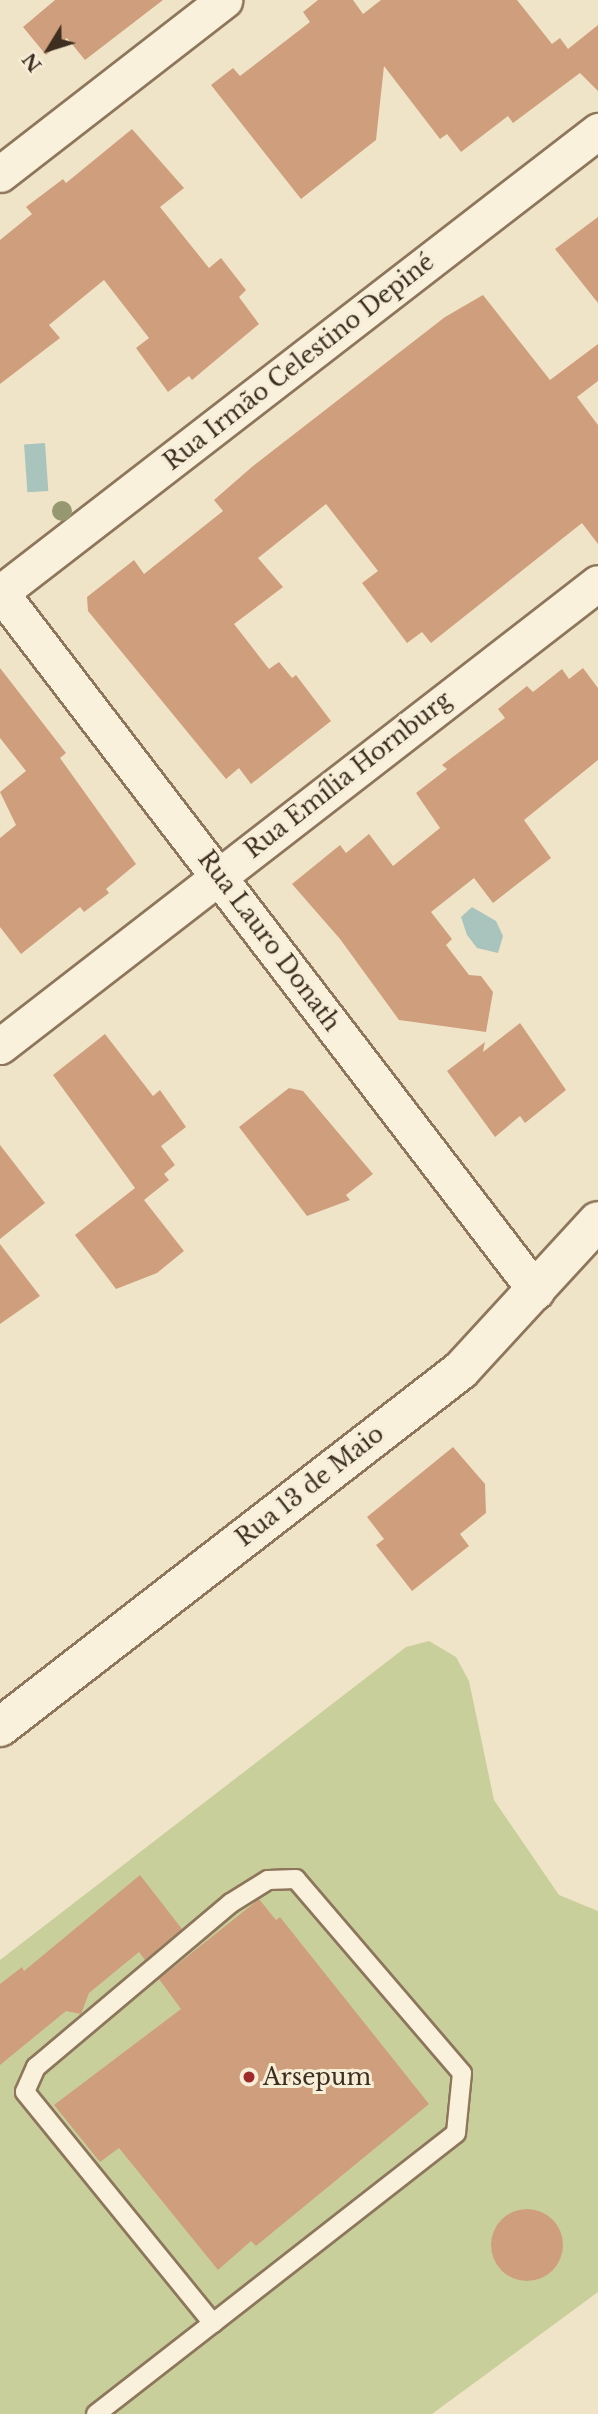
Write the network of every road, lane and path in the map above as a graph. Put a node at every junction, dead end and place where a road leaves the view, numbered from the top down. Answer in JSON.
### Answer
{"nodes":[{"id":1,"x":224,"y":0,"type":"edge"},
{"id":2,"x":598,"y":131,"type":"edge"},
{"id":3,"x":0,"y":174,"type":"edge"},
{"id":4,"x":598,"y":583,"type":"edge"},
{"id":5,"x":0,"y":593,"type":"edge"},
{"id":6,"x":219,"y":875,"type":"junction"},
{"id":7,"x":0,"y":1046,"type":"edge"},
{"id":8,"x":598,"y":1221,"type":"edge"},
{"id":9,"x":536,"y":1291,"type":"junction"},
{"id":10,"x":0,"y":1727,"type":"edge"},
{"id":11,"x":213,"y":2323,"type":"junction"},
{"id":12,"x":96,"y":2414,"type":"edge"}],
"edges":[{"from":1,"to":3,"type":"street"},
{"from":2,"to":5,"type":"street","name":"Rua Irmão Celestino Depiné"},
{"from":4,"to":6,"type":"street","name":"Rua Emília Hornburg"},
{"from":5,"to":6,"type":"street","name":"Rua Lauro Donath"},
{"from":6,"to":7,"type":"street","name":"Rua Emília Hornburg"},
{"from":6,"to":9,"type":"street","name":"Rua Lauro Donath"},
{"from":8,"to":9,"type":"main road","name":"Rua 13 de Maio"},
{"from":9,"to":10,"type":"main road","name":"Rua 13 de Maio"},
{"from":11,"to":11,"type":"lane"},
{"from":11,"to":12,"type":"lane"}]}
